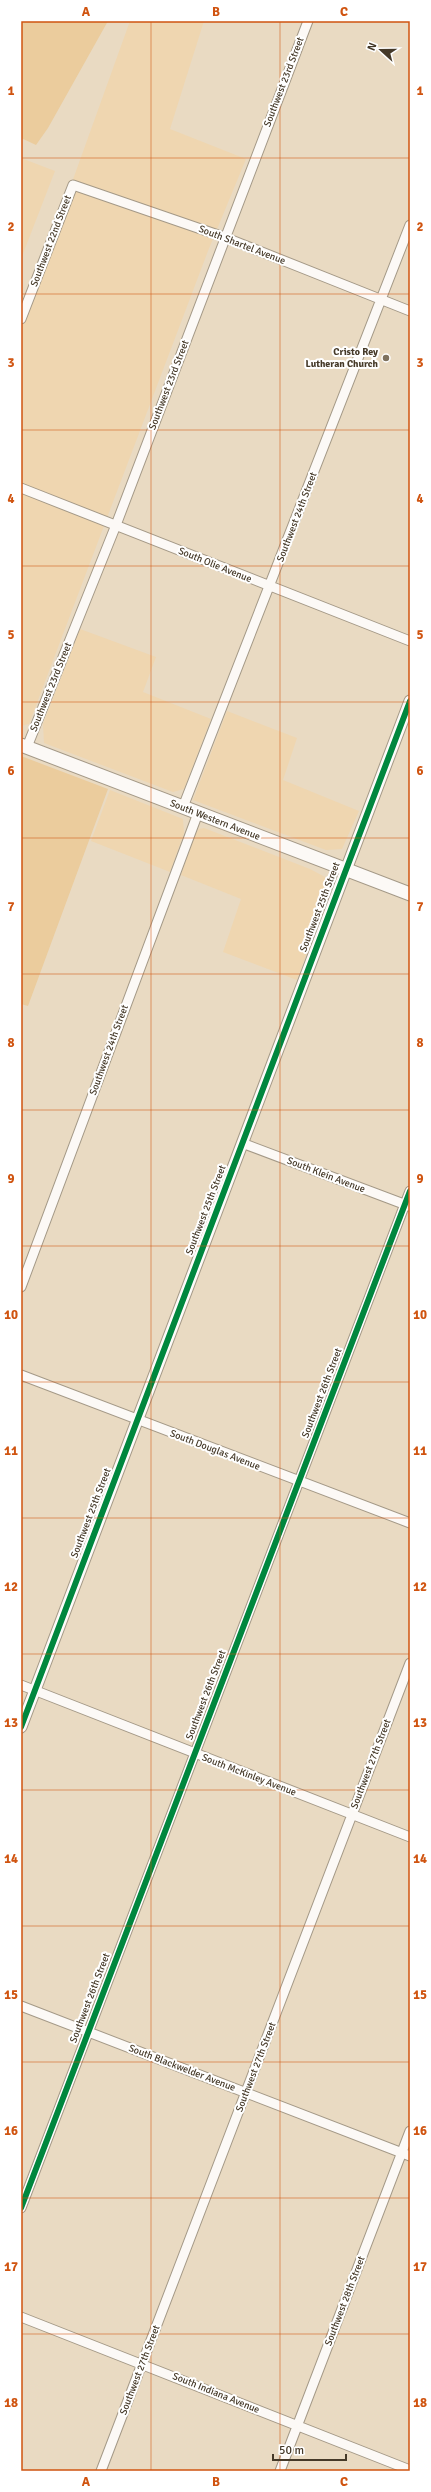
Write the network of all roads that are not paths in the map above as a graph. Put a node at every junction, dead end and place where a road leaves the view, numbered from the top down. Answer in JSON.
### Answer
{"nodes":[{"id":1,"x":308,"y":21,"type":"edge"},
{"id":2,"x":73,"y":185,"type":"joint"},
{"id":3,"x":410,"y":225,"type":"edge"},
{"id":4,"x":224,"y":237,"type":"junction"},
{"id":5,"x":381,"y":300,"type":"junction"},
{"id":6,"x":410,"y":311,"type":"edge"},
{"id":7,"x":21,"y":319,"type":"edge"},
{"id":8,"x":21,"y":488,"type":"edge"},
{"id":9,"x":116,"y":526,"type":"junction"},
{"id":10,"x":270,"y":587,"type":"junction"},
{"id":11,"x":410,"y":641,"type":"edge"},
{"id":12,"x":410,"y":700,"type":"edge"},
{"id":13,"x":24,"y":746,"type":"edge"},
{"id":14,"x":183,"y":807,"type":"junction"},
{"id":15,"x":198,"y":813,"type":"junction"},
{"id":16,"x":345,"y":869,"type":"junction"},
{"id":17,"x":410,"y":894,"type":"edge"},
{"id":18,"x":242,"y":1143,"type":"junction"},
{"id":19,"x":410,"y":1191,"type":"edge"},
{"id":20,"x":407,"y":1206,"type":"edge"},
{"id":21,"x":21,"y":1288,"type":"edge"},
{"id":22,"x":21,"y":1375,"type":"edge"},
{"id":23,"x":137,"y":1420,"type":"junction"},
{"id":24,"x":300,"y":1481,"type":"junction"},
{"id":25,"x":410,"y":1523,"type":"edge"},
{"id":26,"x":410,"y":1663,"type":"edge"},
{"id":27,"x":21,"y":1685,"type":"edge"},
{"id":28,"x":35,"y":1691,"type":"junction"},
{"id":29,"x":21,"y":1727,"type":"edge"},
{"id":30,"x":194,"y":1754,"type":"junction"},
{"id":31,"x":352,"y":1815,"type":"junction"},
{"id":32,"x":410,"y":1837,"type":"edge"},
{"id":33,"x":21,"y":2006,"type":"edge"},
{"id":34,"x":88,"y":2032,"type":"junction"},
{"id":35,"x":246,"y":2093,"type":"junction"},
{"id":36,"x":410,"y":2131,"type":"edge"},
{"id":37,"x":406,"y":2155,"type":"edge"},
{"id":38,"x":21,"y":2208,"type":"edge"},
{"id":39,"x":21,"y":2317,"type":"edge"},
{"id":40,"x":142,"y":2364,"type":"junction"},
{"id":41,"x":297,"y":2426,"type":"junction"},
{"id":42,"x":410,"y":2470,"type":"edge"},
{"id":43,"x":100,"y":2471,"type":"edge"},
{"id":44,"x":280,"y":2471,"type":"edge"}],
"edges":[{"from":1,"to":4,"type":"street","name":"Southwest 23rd Street"},
{"from":2,"to":4,"type":"street","name":"South Shartel Avenue"},
{"from":2,"to":7,"type":"street","name":"Southwest 22nd Street"},
{"from":3,"to":5,"type":"street","name":"Southwest 24th Street"},
{"from":4,"to":5,"type":"street","name":"South Shartel Avenue"},
{"from":4,"to":9,"type":"street","name":"Southwest 23rd Street"},
{"from":5,"to":6,"type":"street","name":"South Shartel Avenue"},
{"from":5,"to":10,"type":"street","name":"Southwest 24th Street"},
{"from":8,"to":9,"type":"street","name":"South Olie Avenue"},
{"from":9,"to":10,"type":"street","name":"South Olie Avenue"},
{"from":9,"to":13,"type":"street","name":"Southwest 23rd Street"},
{"from":10,"to":11,"type":"street","name":"South Olie Avenue"},
{"from":10,"to":14,"type":"street","name":"Southwest 24th Street"},
{"from":12,"to":16,"type":"street","name":"Southwest 25th Street"},
{"from":13,"to":14,"type":"main road","name":"South Western Avenue"},
{"from":14,"to":15,"type":"main road","name":"South Western Avenue"},
{"from":15,"to":16,"type":"main road","name":"South Western Avenue"},
{"from":15,"to":21,"type":"street","name":"Southwest 24th Street"},
{"from":16,"to":17,"type":"main road","name":"South Western Avenue"},
{"from":16,"to":18,"type":"street","name":"Southwest 25th Street"},
{"from":18,"to":20,"type":"street","name":"South Klein Avenue"},
{"from":18,"to":23,"type":"street","name":"Southwest 25th Street"},
{"from":19,"to":20,"type":"street","name":"Southwest 26th Street"},
{"from":20,"to":24,"type":"street","name":"Southwest 26th Street"},
{"from":22,"to":23,"type":"street","name":"South Douglas Avenue"},
{"from":23,"to":24,"type":"street","name":"South Douglas Avenue"},
{"from":23,"to":28,"type":"street","name":"Southwest 25th Street"},
{"from":24,"to":25,"type":"street","name":"South Douglas Avenue"},
{"from":24,"to":30,"type":"street","name":"Southwest 26th Street"},
{"from":26,"to":31,"type":"street","name":"Southwest 27th Street"},
{"from":27,"to":28,"type":"street","name":"South McKinley Avenue"},
{"from":28,"to":29,"type":"street","name":"Southwest 25th Street"},
{"from":28,"to":30,"type":"street","name":"South McKinley Avenue"},
{"from":30,"to":31,"type":"street","name":"South McKinley Avenue"},
{"from":30,"to":34,"type":"street","name":"Southwest 26th Street"},
{"from":31,"to":32,"type":"street","name":"South McKinley Avenue"},
{"from":31,"to":35,"type":"street","name":"Southwest 27th Street"},
{"from":33,"to":34,"type":"street","name":"South Blackwelder Avenue"},
{"from":34,"to":35,"type":"street","name":"South Blackwelder Avenue"},
{"from":34,"to":38,"type":"street","name":"Southwest 26th Street"},
{"from":35,"to":37,"type":"street","name":"South Blackwelder Avenue"},
{"from":35,"to":40,"type":"street","name":"Southwest 27th Street"},
{"from":36,"to":37,"type":"street","name":"Southwest 28th Street"},
{"from":37,"to":41,"type":"street","name":"Southwest 28th Street"},
{"from":39,"to":40,"type":"street","name":"South Indiana Avenue"},
{"from":40,"to":41,"type":"street","name":"South Indiana Avenue"},
{"from":40,"to":43,"type":"street","name":"Southwest 27th Street"},
{"from":41,"to":42,"type":"street","name":"South Indiana Avenue"},
{"from":41,"to":44,"type":"street","name":"Southwest 28th Street"}]}
